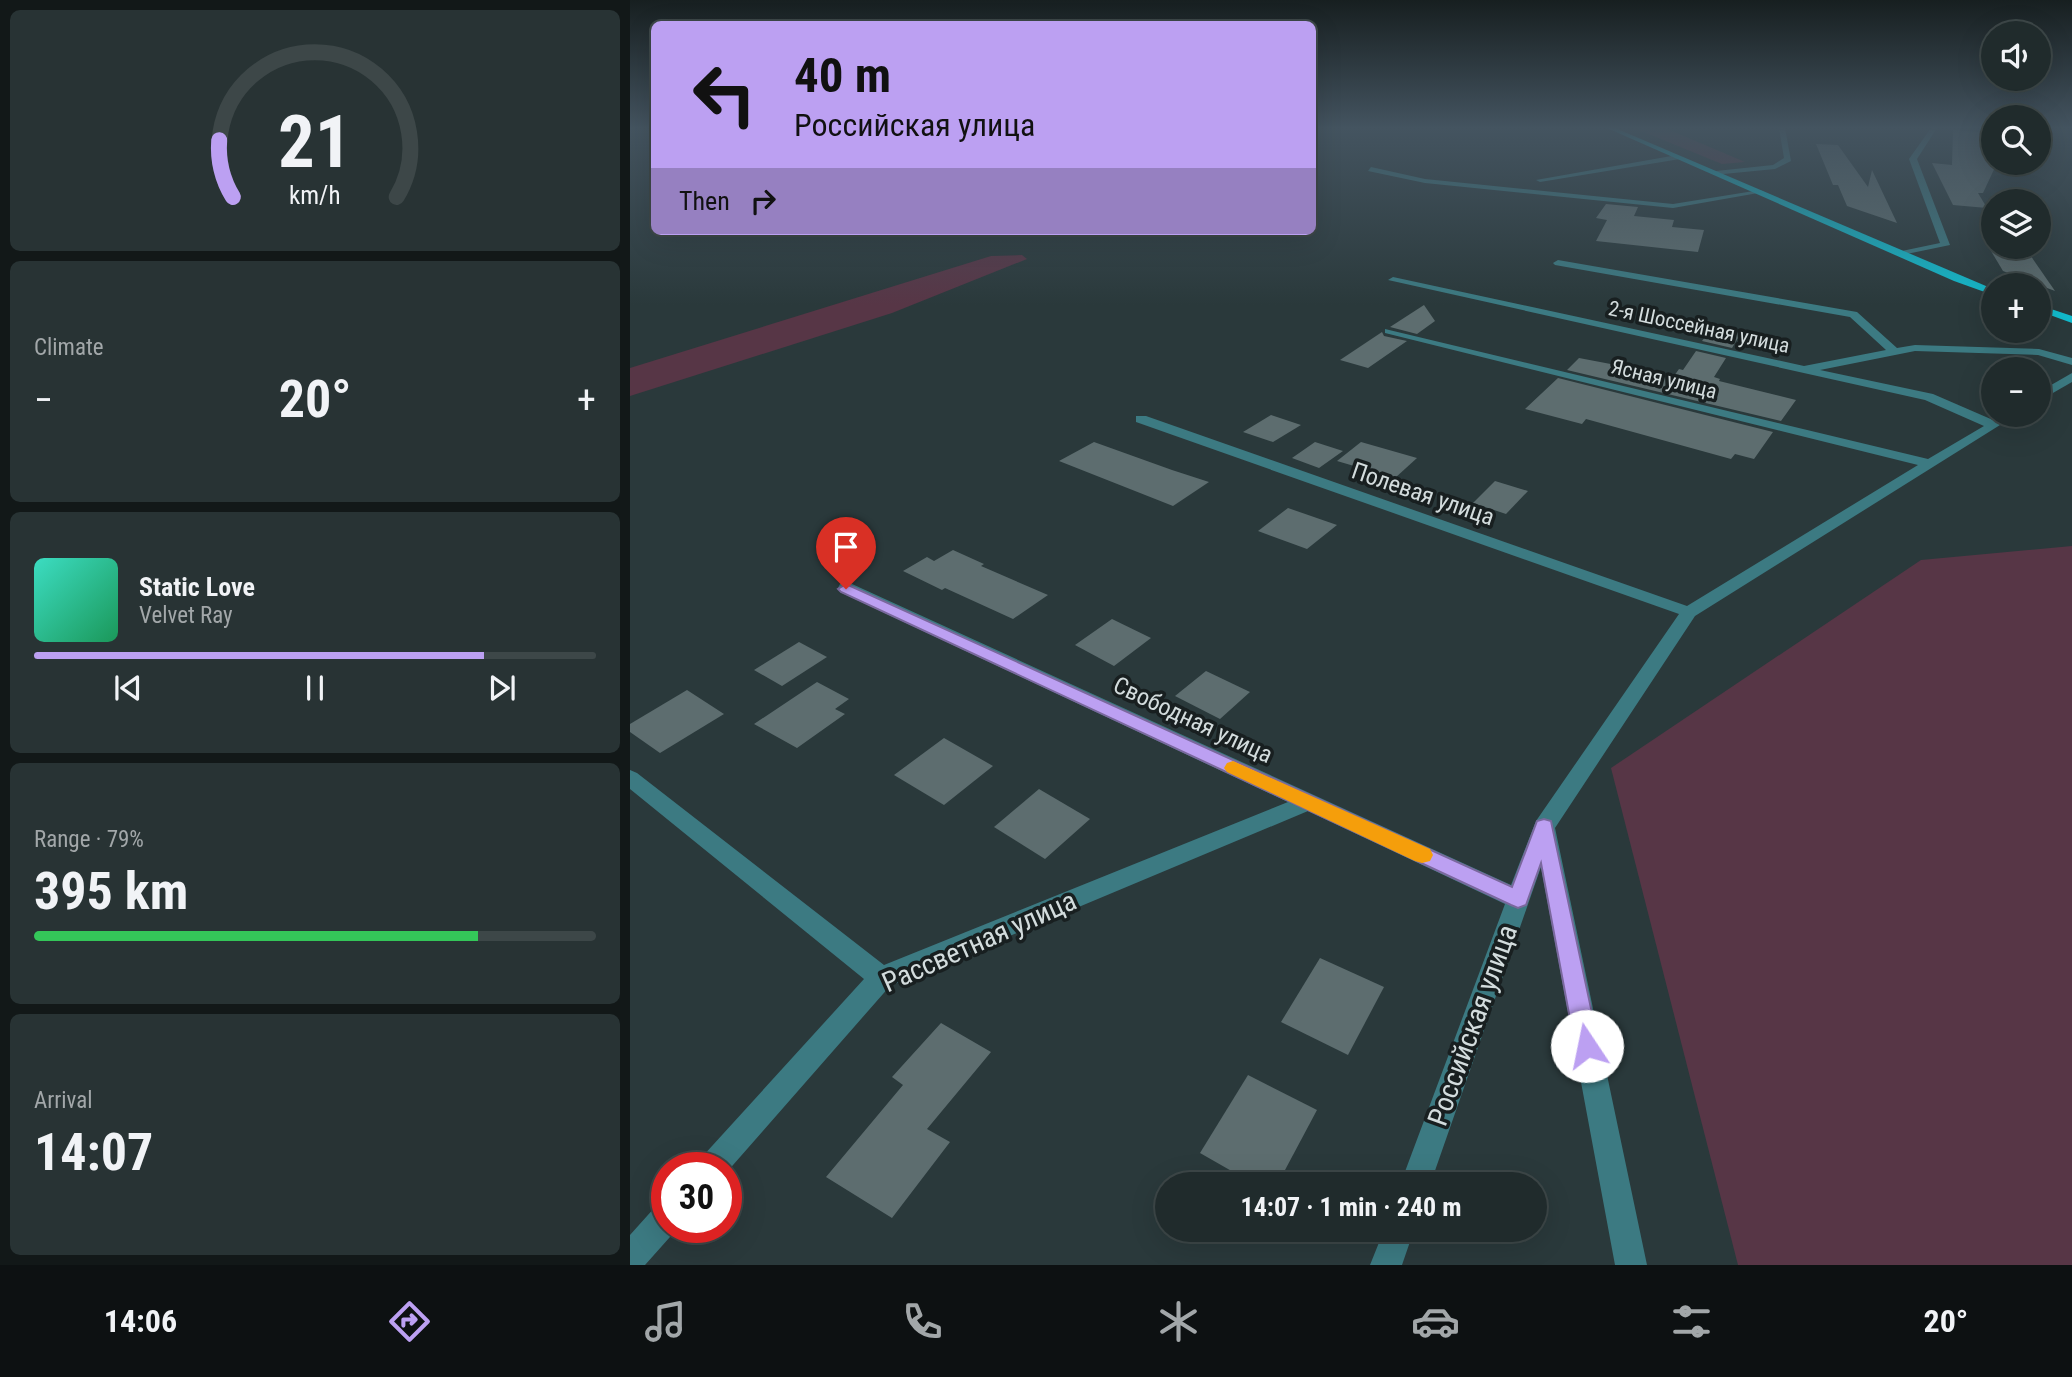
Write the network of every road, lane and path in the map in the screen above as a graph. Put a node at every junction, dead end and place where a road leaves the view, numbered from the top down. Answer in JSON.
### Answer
{"nodes":[{"id":1,"x":1485,"y":187,"type":"edge"},
{"id":2,"x":1748,"y":187,"type":"edge"},
{"id":3,"x":1923,"y":187,"type":"edge"},
{"id":4,"x":1760,"y":192,"type":"junction"},
{"id":5,"x":1900,"y":254,"type":"junction"},
{"id":6,"x":1558,"y":262,"type":"dead end"},
{"id":7,"x":1393,"y":280,"type":"dead end"},
{"id":8,"x":1981,"y":287,"type":"edge"},
{"id":9,"x":2051,"y":312,"type":"edge"},
{"id":10,"x":2072,"y":320,"type":"edge"},
{"id":11,"x":1389,"y":331,"type":"dead end"},
{"id":12,"x":1895,"y":352,"type":"junction"},
{"id":13,"x":2072,"y":362,"type":"edge"},
{"id":14,"x":1801,"y":369,"type":"junction"},
{"id":15,"x":2072,"y":377,"type":"edge"},
{"id":16,"x":2051,"y":390,"type":"edge"},
{"id":17,"x":1141,"y":419,"type":"dead end"},
{"id":18,"x":1981,"y":420,"type":"edge"},
{"id":19,"x":1990,"y":427,"type":"edge"},
{"id":20,"x":1930,"y":464,"type":"junction"},
{"id":21,"x":846,"y":589,"type":"dead end"},
{"id":22,"x":1689,"y":612,"type":"junction"},
{"id":23,"x":630,"y":778,"type":"edge"},
{"id":24,"x":1308,"y":802,"type":"junction"},
{"id":25,"x":1544,"y":827,"type":"junction"},
{"id":26,"x":1518,"y":899,"type":"junction"},
{"id":27,"x":881,"y":978,"type":"junction"},
{"id":28,"x":725,"y":1152,"type":"edge"},
{"id":29,"x":1420,"y":1172,"type":"edge"},
{"id":30,"x":651,"y":1235,"type":"edge"},
{"id":31,"x":1395,"y":1242,"type":"edge"},
{"id":32,"x":630,"y":1258,"type":"edge"},
{"id":33,"x":1386,"y":1265,"type":"edge"},
{"id":34,"x":1631,"y":1265,"type":"edge"}],
"edges":[{"from":1,"to":4,"type":"street"},
{"from":2,"to":4,"type":"main road"},
{"from":3,"to":5,"type":"street"},
{"from":4,"to":5,"type":"main road"},
{"from":5,"to":8,"type":"main road"},
{"from":6,"to":12,"type":"street"},
{"from":7,"to":14,"type":"street","name":"2-я Шоссейная улица"},
{"from":9,"to":10,"type":"main road"},
{"from":11,"to":20,"type":"street","name":"Ясная улица"},
{"from":12,"to":13,"type":"street"},
{"from":12,"to":14,"type":"street"},
{"from":14,"to":18,"type":"street","name":"2-я Шоссейная улица"},
{"from":15,"to":16,"type":"street"},
{"from":17,"to":22,"type":"street","name":"Полевая улица"},
{"from":19,"to":20,"type":"street"},
{"from":20,"to":22,"type":"street"},
{"from":21,"to":24,"type":"street","name":"Свободная улица"},
{"from":22,"to":25,"type":"street","name":"Российская улица"},
{"from":23,"to":27,"type":"street"},
{"from":24,"to":26,"type":"street","name":"Свободная улица"},
{"from":24,"to":27,"type":"street","name":"Рассветная улица"},
{"from":25,"to":26,"type":"street","name":"Российская улица"},
{"from":25,"to":34,"type":"street"},
{"from":26,"to":29,"type":"street","name":"Российская улица"},
{"from":27,"to":28,"type":"street","name":"Рассветная улица"},
{"from":30,"to":32,"type":"street"},
{"from":31,"to":33,"type":"street"}]}
